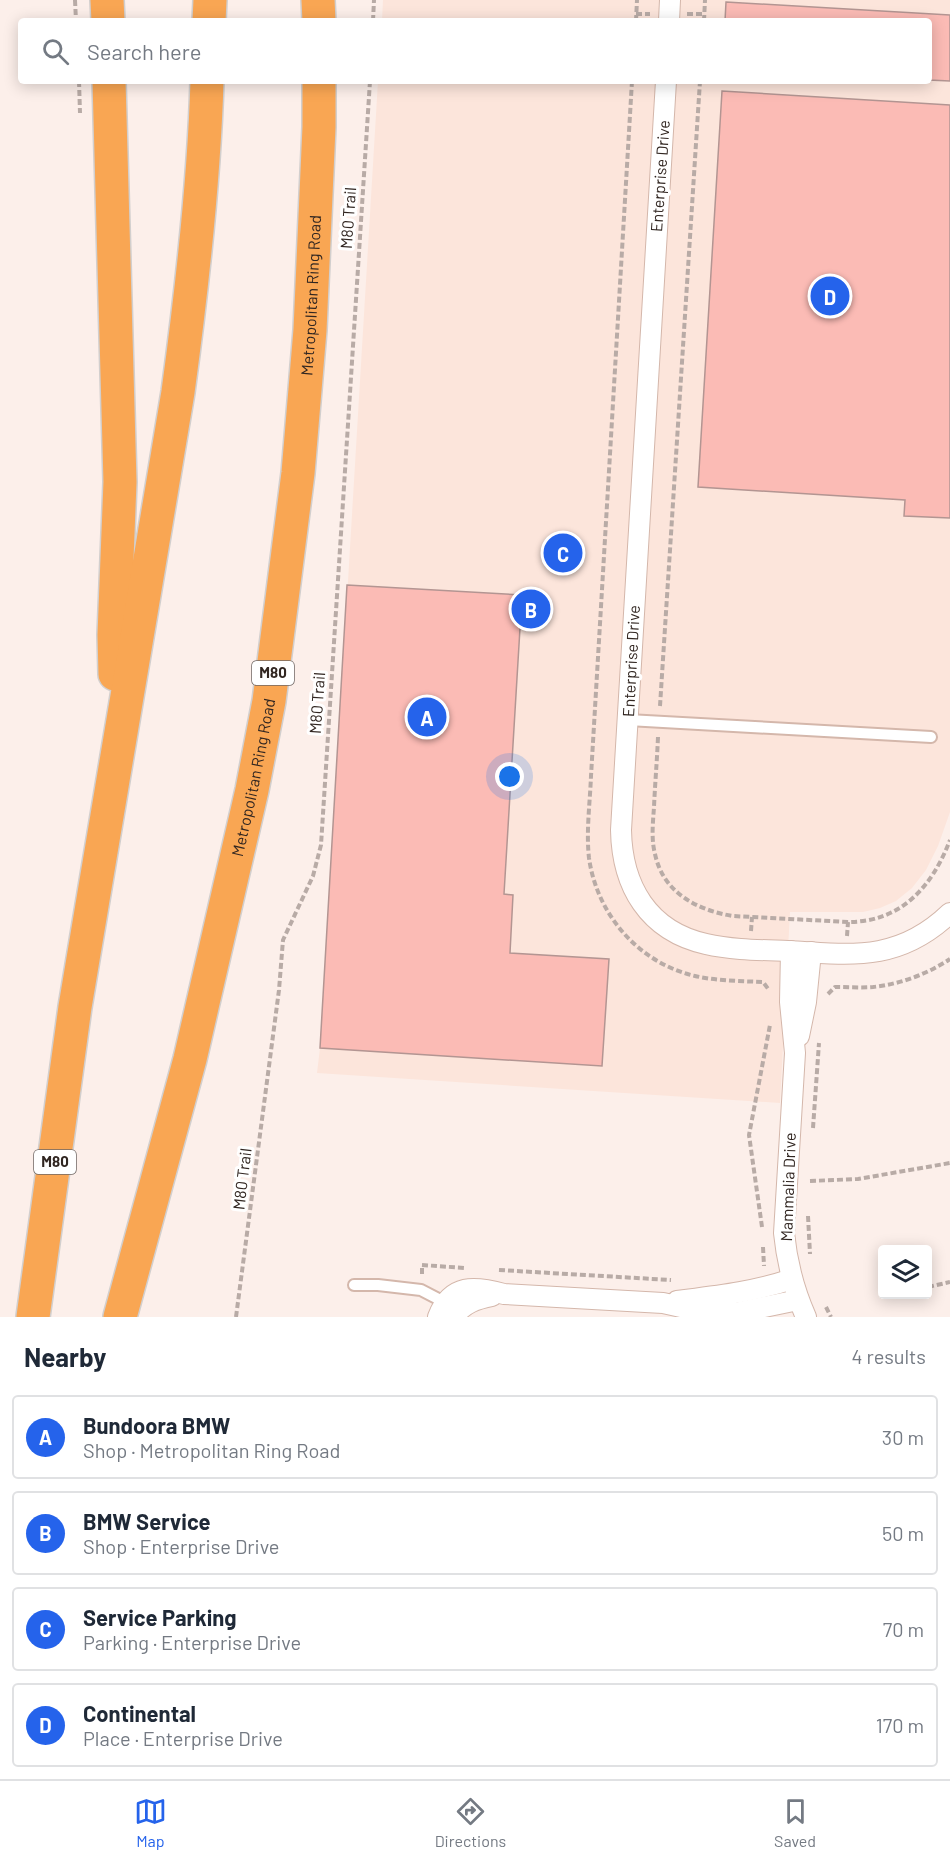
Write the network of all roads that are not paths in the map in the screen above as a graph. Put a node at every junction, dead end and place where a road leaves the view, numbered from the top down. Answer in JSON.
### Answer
{"nodes":[{"id":1,"x":107,"y":0,"type":"edge"},
{"id":2,"x":210,"y":0,"type":"edge"},
{"id":3,"x":318,"y":0,"type":"edge"},
{"id":4,"x":337,"y":0,"type":"edge"},
{"id":5,"x":670,"y":0,"type":"edge"},
{"id":6,"x":108,"y":18,"type":"edge"},
{"id":7,"x":209,"y":18,"type":"edge"},
{"id":8,"x":319,"y":18,"type":"edge"},
{"id":9,"x":337,"y":18,"type":"edge"},
{"id":10,"x":669,"y":18,"type":"edge"},
{"id":11,"x":109,"y":84,"type":"edge"},
{"id":12,"x":207,"y":84,"type":"edge"},
{"id":13,"x":319,"y":84,"type":"edge"},
{"id":14,"x":326,"y":84,"type":"edge"},
{"id":15,"x":666,"y":84,"type":"edge"},
{"id":16,"x":319,"y":127,"type":"junction"},
{"id":17,"x":628,"y":720,"type":"junction"},
{"id":18,"x":931,"y":737,"type":"dead end"},
{"id":19,"x":116,"y":766,"type":"junction"},
{"id":20,"x":950,"y":913,"type":"edge"},
{"id":21,"x":791,"y":951,"type":"junction"},
{"id":22,"x":811,"y":952,"type":"junction"},
{"id":23,"x":798,"y":1002,"type":"junction"},
{"id":24,"x":792,"y":1279,"type":"junction"},
{"id":25,"x":354,"y":1285,"type":"dead end"},
{"id":26,"x":663,"y":1304,"type":"junction"},
{"id":27,"x":802,"y":1309,"type":"edge"},
{"id":28,"x":449,"y":1312,"type":"edge"},
{"id":29,"x":33,"y":1317,"type":"edge"},
{"id":30,"x":120,"y":1317,"type":"edge"}],
"edges":[{"from":1,"to":6,"type":"highway"},
{"from":2,"to":7,"type":"highway"},
{"from":3,"to":8,"type":"highway"},
{"from":4,"to":9,"type":"highway"},
{"from":5,"to":10,"type":"street"},
{"from":11,"to":19,"type":"highway"},
{"from":12,"to":19,"type":"highway","number":"M80"},
{"from":13,"to":16,"type":"highway","name":"Metropolitan Ring Road","number":"M80"},
{"from":14,"to":16,"type":"highway"},
{"from":15,"to":17,"type":"street","name":"Enterprise Drive"},
{"from":16,"to":30,"type":"highway","name":"Metropolitan Ring Road","number":"M80"},
{"from":17,"to":18,"type":"lane"},
{"from":17,"to":21,"type":"street","name":"Enterprise Drive"},
{"from":19,"to":29,"type":"highway","number":"M80"},
{"from":20,"to":22,"type":"street","name":"Enterprise Drive"},
{"from":21,"to":22,"type":"street","name":"Enterprise Drive"},
{"from":21,"to":23,"type":"street","name":"Mammalia Drive"},
{"from":22,"to":23,"type":"street","name":"Mammalia Drive"},
{"from":23,"to":24,"type":"street","name":"Mammalia Drive"},
{"from":24,"to":26,"type":"street"},
{"from":24,"to":27,"type":"street","name":"Mammalia Drive"},
{"from":25,"to":28,"type":"lane"},
{"from":26,"to":27,"type":"street"},
{"from":26,"to":28,"type":"street"}]}
